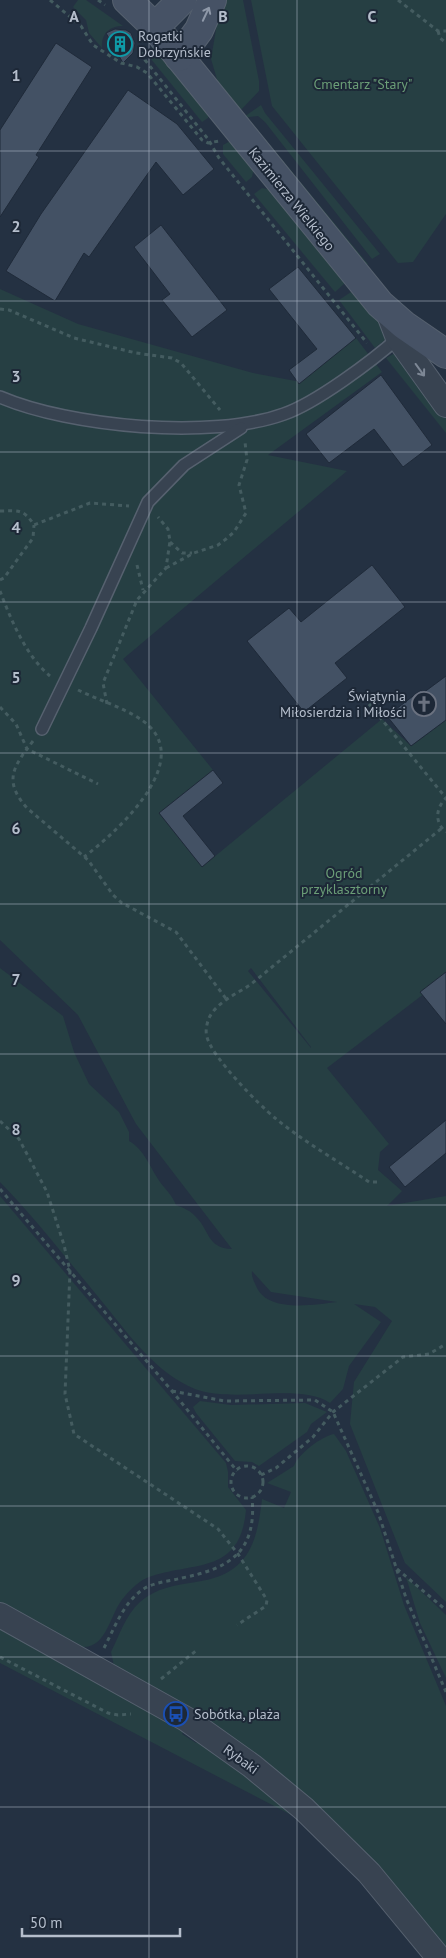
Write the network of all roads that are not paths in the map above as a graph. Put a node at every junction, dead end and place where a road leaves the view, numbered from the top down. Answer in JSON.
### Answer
{"nodes":[{"id":1,"x":182,"y":0,"type":"edge"},
{"id":2,"x":212,"y":0,"type":"edge"},
{"id":3,"x":117,"y":3,"type":"edge"},
{"id":4,"x":148,"y":36,"type":"junction"},
{"id":5,"x":179,"y":57,"type":"junction"},
{"id":6,"x":388,"y":312,"type":"junction"},
{"id":7,"x":398,"y":338,"type":"junction"},
{"id":8,"x":446,"y":354,"type":"edge"},
{"id":9,"x":0,"y":397,"type":"edge"},
{"id":10,"x":446,"y":405,"type":"edge"},
{"id":11,"x":239,"y":427,"type":"junction"},
{"id":12,"x":42,"y":730,"type":"road end"},
{"id":13,"x":0,"y":1615,"type":"edge"},
{"id":14,"x":439,"y":1958,"type":"edge"}],
"edges":[{"from":1,"to":4,"type":"street"},
{"from":5,"to":2,"type":"street","one_way":true},
{"from":3,"to":4,"type":"street","name":"Kazimierza Wielkiego"},
{"from":4,"to":5,"type":"street","name":"Kazimierza Wielkiego"},
{"from":5,"to":6,"type":"street","name":"Kazimierza Wielkiego"},
{"from":6,"to":7,"type":"street","name":"Kazimierza Wielkiego"},
{"from":6,"to":8,"type":"street"},
{"from":7,"to":10,"type":"street","name":"Kazimierza Wielkiego","one_way":true},
{"from":7,"to":11,"type":"lane"},
{"from":9,"to":11,"type":"lane"},
{"from":11,"to":12,"type":"lane"},
{"from":13,"to":14,"type":"street","name":"Rybaki"}]}
